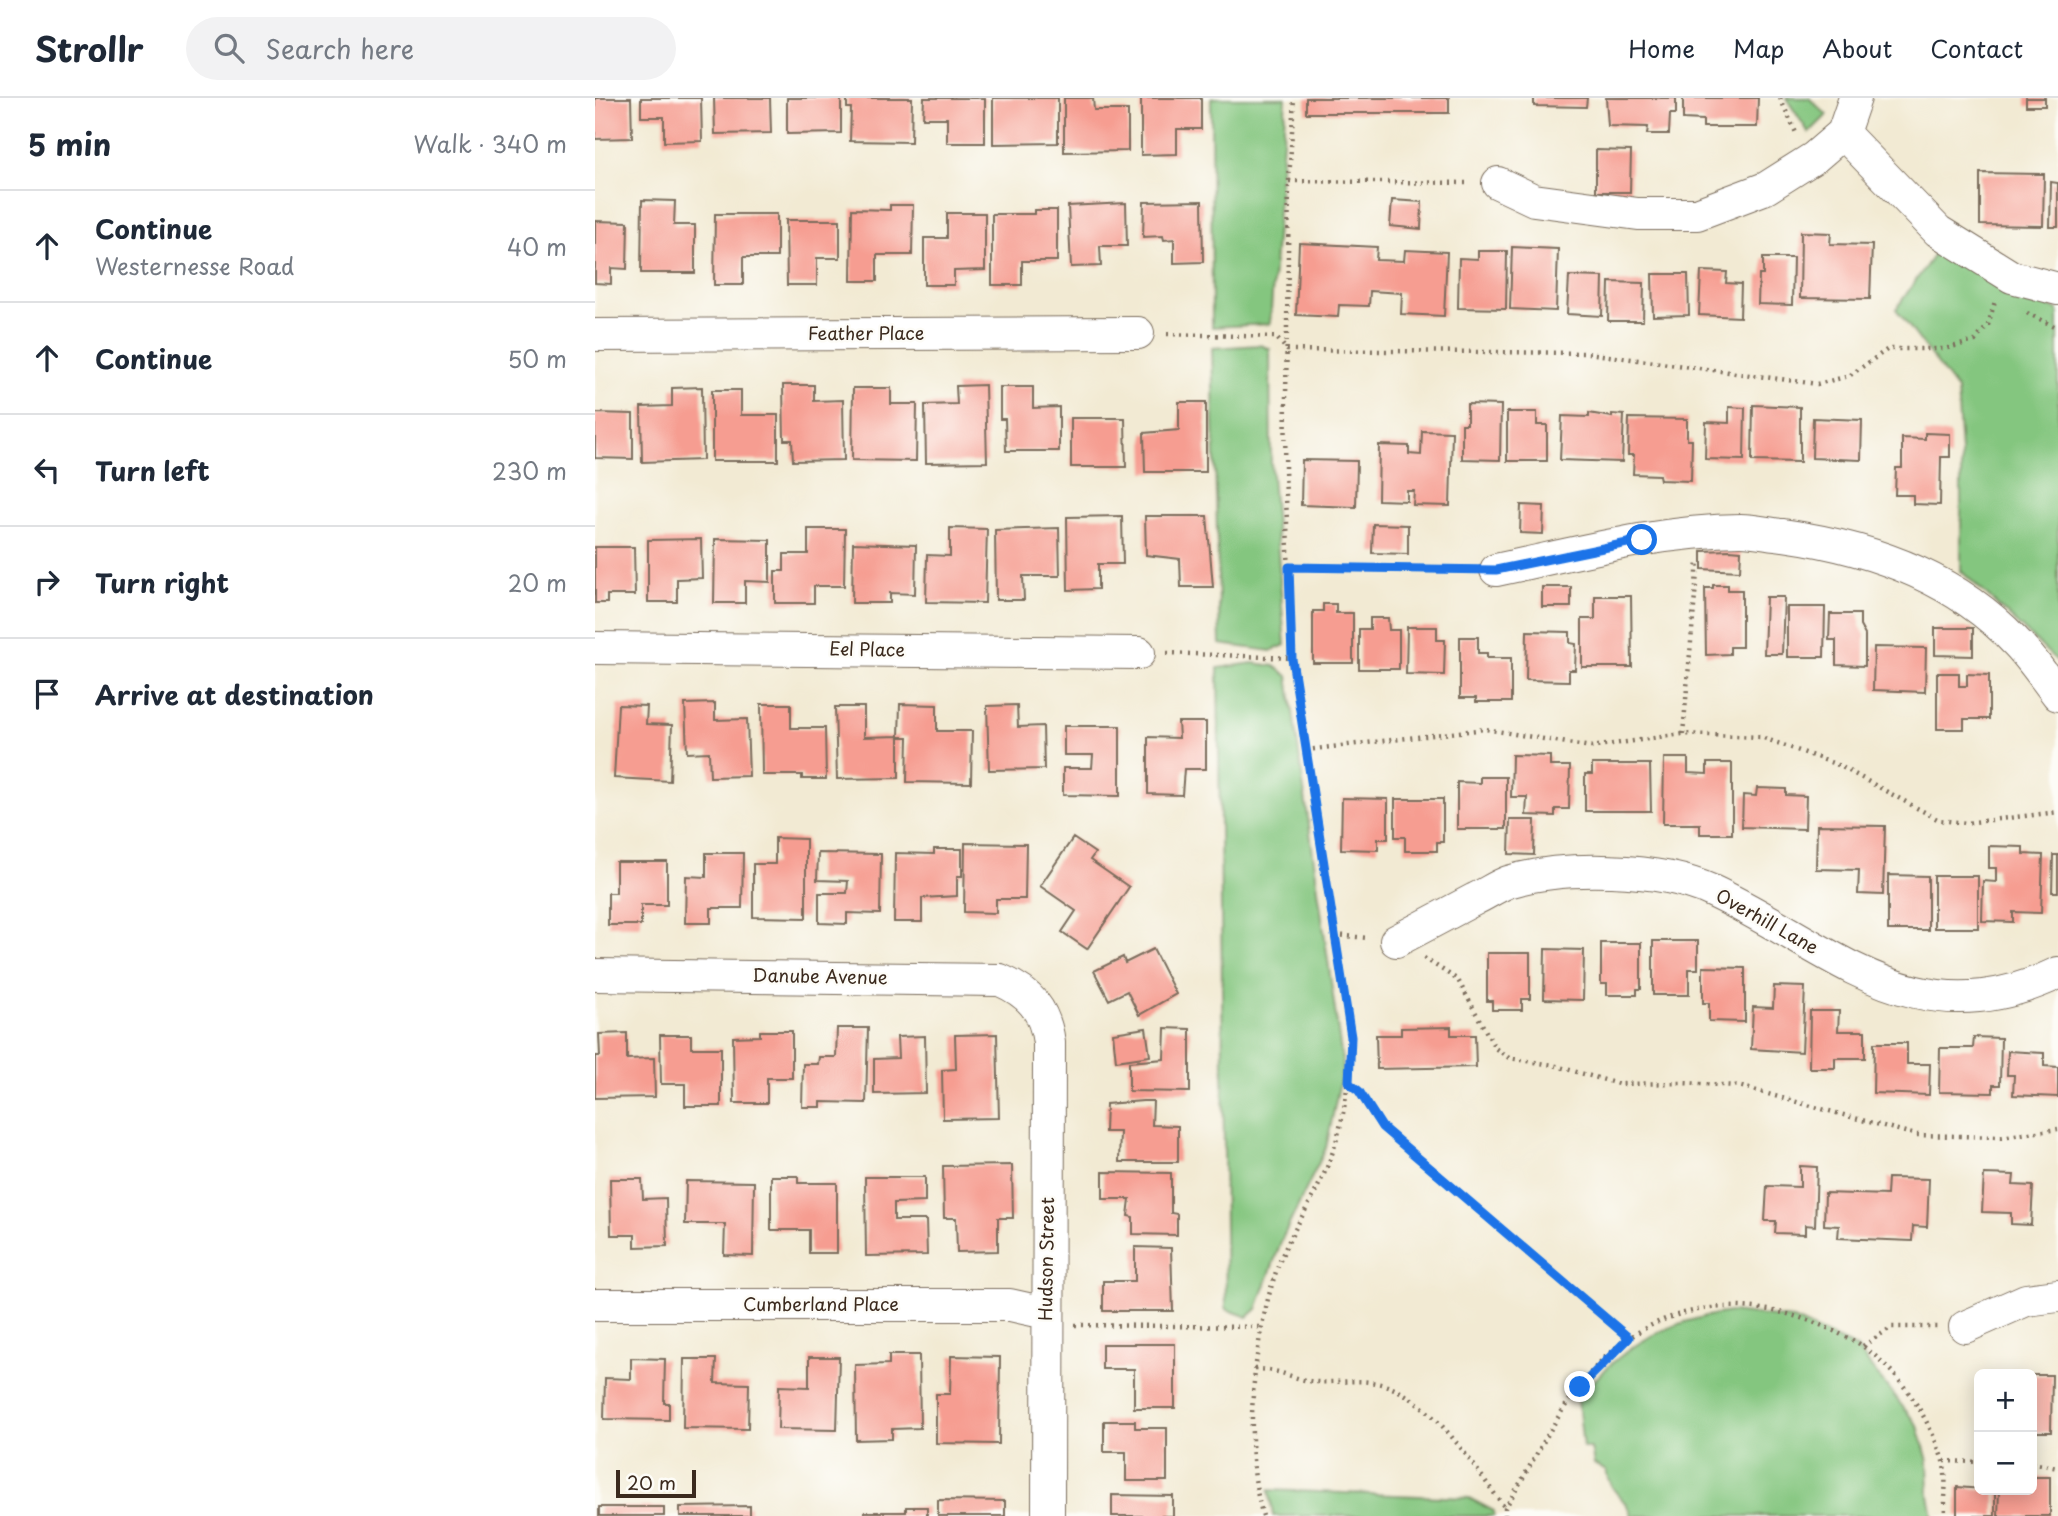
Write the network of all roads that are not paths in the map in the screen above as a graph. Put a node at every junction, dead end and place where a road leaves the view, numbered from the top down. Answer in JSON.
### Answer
{"nodes":[{"id":1,"x":1855,"y":98,"type":"edge"},
{"id":2,"x":1843,"y":133,"type":"junction"},
{"id":3,"x":1498,"y":183,"type":"road end"},
{"id":4,"x":2058,"y":289,"type":"edge"},
{"id":5,"x":1138,"y":333,"type":"road end"},
{"id":6,"x":595,"y":335,"type":"edge"},
{"id":7,"x":1496,"y":570,"type":"road end"},
{"id":8,"x":595,"y":648,"type":"edge"},
{"id":9,"x":1139,"y":653,"type":"road end"},
{"id":10,"x":2058,"y":695,"type":"edge"},
{"id":11,"x":1396,"y":941,"type":"road end"},
{"id":12,"x":2058,"y":973,"type":"edge"},
{"id":13,"x":595,"y":975,"type":"edge"},
{"id":14,"x":1037,"y":1005,"type":"joint"},
{"id":15,"x":2058,"y":1296,"type":"edge"},
{"id":16,"x":595,"y":1305,"type":"edge"},
{"id":17,"x":1046,"y":1313,"type":"junction"},
{"id":18,"x":1965,"y":1327,"type":"road end"},
{"id":19,"x":1048,"y":1516,"type":"edge"}],
"edges":[{"from":1,"to":2,"type":"street"},
{"from":2,"to":3,"type":"street"},
{"from":2,"to":4,"type":"street"},
{"from":5,"to":6,"type":"street","name":"Feather Place"},
{"from":7,"to":10,"type":"street"},
{"from":8,"to":9,"type":"street","name":"Eel Place"},
{"from":11,"to":12,"type":"street","name":"Overhill Lane"},
{"from":13,"to":14,"type":"street","name":"Danube Avenue"},
{"from":14,"to":17,"type":"street","name":"Hudson Street"},
{"from":15,"to":18,"type":"street"},
{"from":16,"to":17,"type":"street","name":"Cumberland Place"},
{"from":17,"to":19,"type":"street","name":"Hudson Street"}]}
